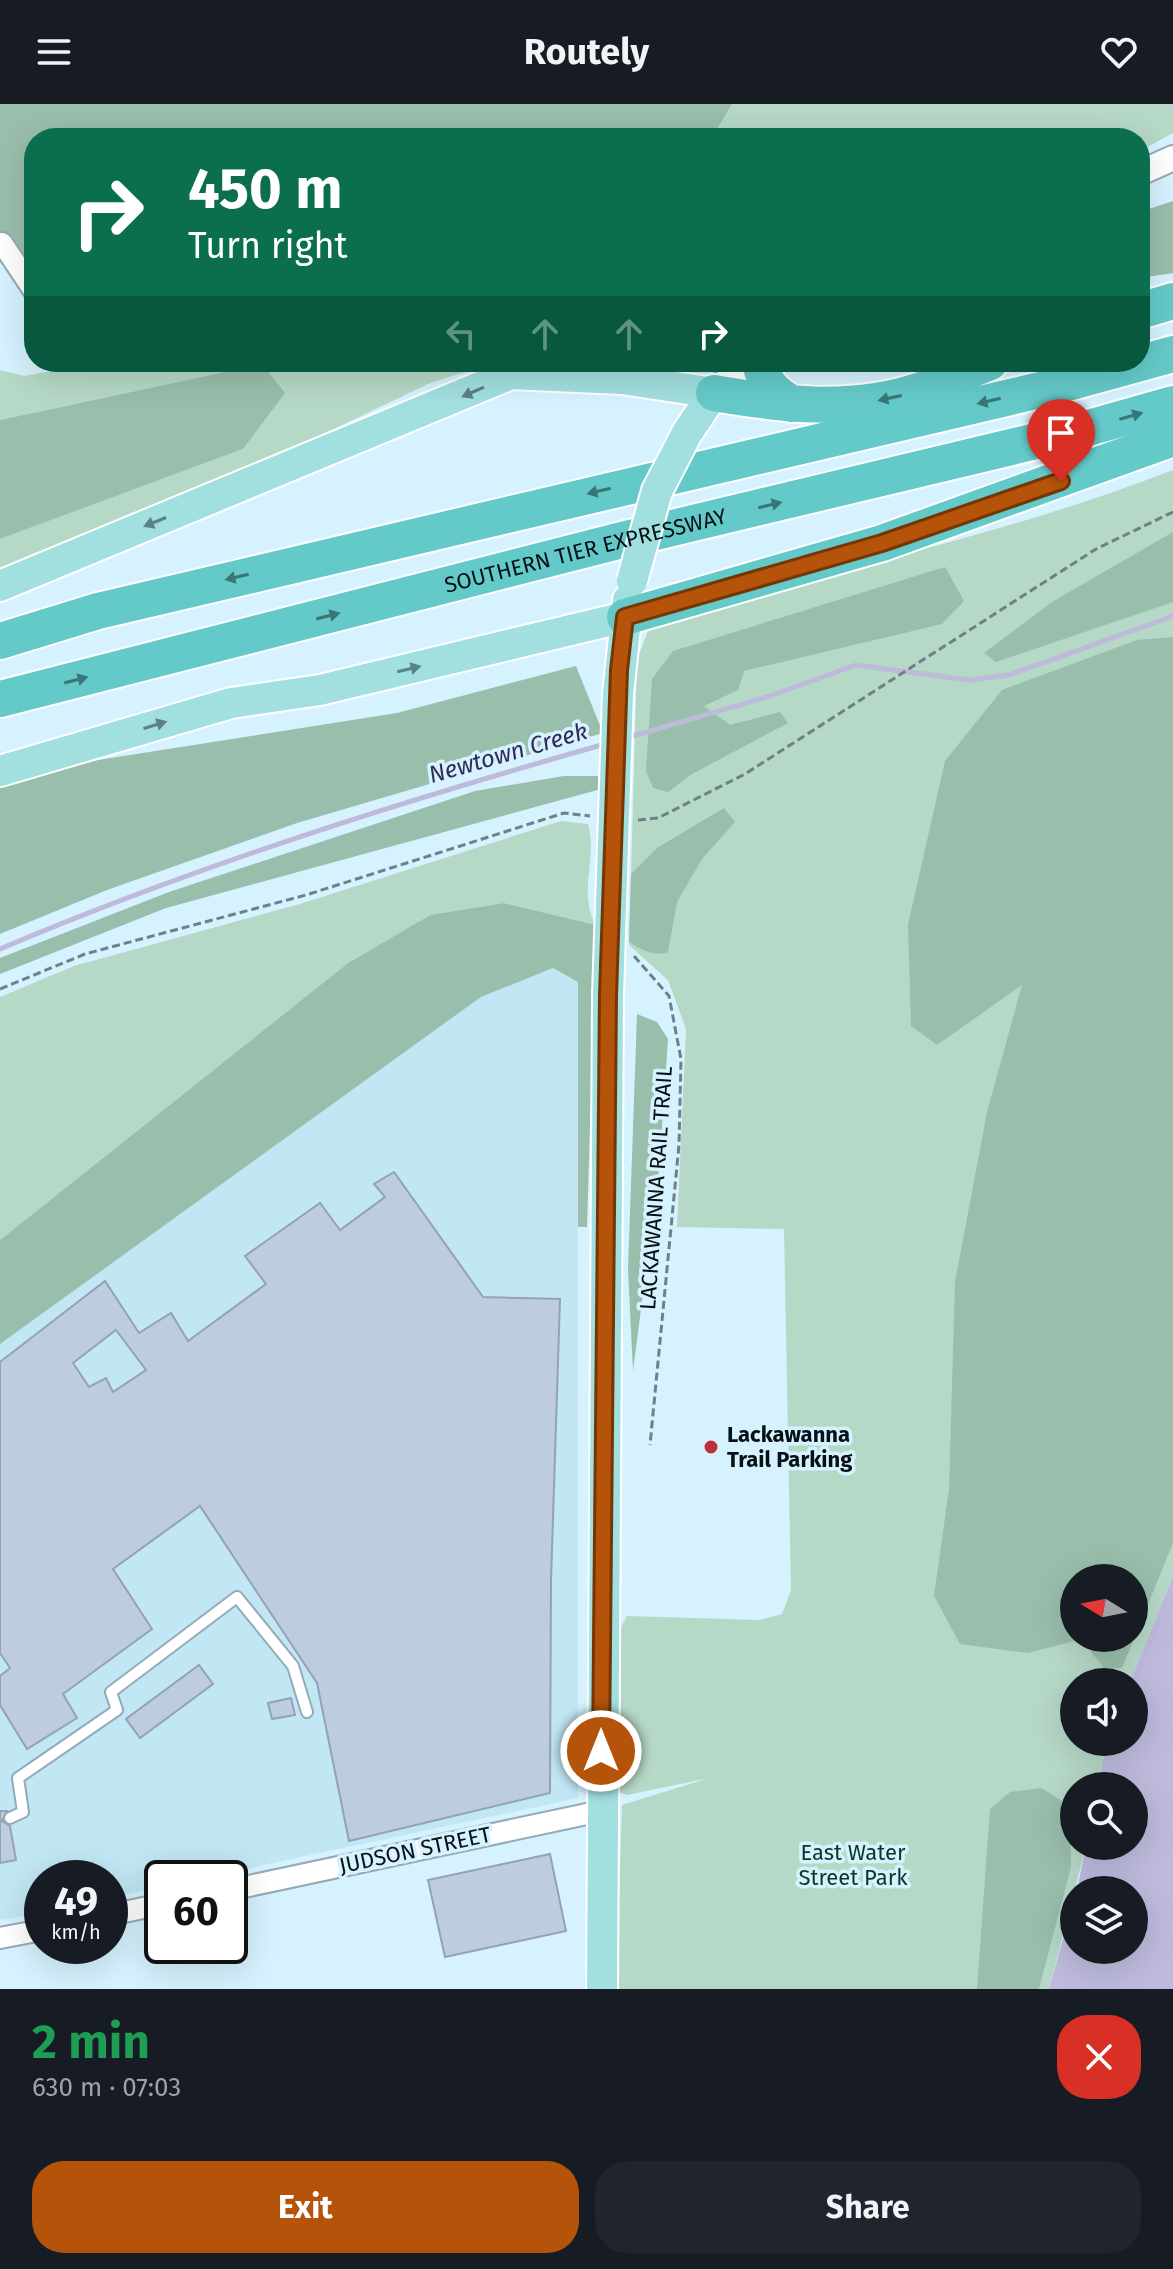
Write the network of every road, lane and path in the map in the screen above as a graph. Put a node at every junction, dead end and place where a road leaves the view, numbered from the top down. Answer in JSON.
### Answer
{"nodes":[{"id":1,"x":1173,"y":158,"type":"edge"},
{"id":2,"x":1150,"y":168,"type":"edge"},
{"id":3,"x":2,"y":243,"type":"edge"},
{"id":4,"x":24,"y":276,"type":"edge"},
{"id":5,"x":1173,"y":301,"type":"edge"},
{"id":6,"x":1150,"y":308,"type":"edge"},
{"id":7,"x":1173,"y":354,"type":"edge"},
{"id":8,"x":1150,"y":360,"type":"edge"},
{"id":9,"x":529,"y":372,"type":"edge"},
{"id":10,"x":734,"y":372,"type":"edge"},
{"id":11,"x":764,"y":372,"type":"edge"},
{"id":12,"x":966,"y":372,"type":"edge"},
{"id":13,"x":1108,"y":372,"type":"edge"},
{"id":14,"x":511,"y":374,"type":"junction"},
{"id":15,"x":714,"y":393,"type":"junction"},
{"id":16,"x":792,"y":404,"type":"junction"},
{"id":17,"x":1173,"y":404,"type":"edge"},
{"id":18,"x":1173,"y":438,"type":"edge"},
{"id":19,"x":1173,"y":512,"type":"edge"},
{"id":20,"x":0,"y":586,"type":"edge"},
{"id":21,"x":625,"y":617,"type":"junction"},
{"id":22,"x":558,"y":633,"type":"junction"},
{"id":23,"x":0,"y":641,"type":"edge"},
{"id":24,"x":618,"y":682,"type":"junction"},
{"id":25,"x":0,"y":699,"type":"edge"},
{"id":26,"x":0,"y":771,"type":"edge"},
{"id":27,"x":591,"y":816,"type":"dead end"},
{"id":28,"x":629,"y":819,"type":"dead end"},
{"id":29,"x":632,"y":954,"type":"dead end"},
{"id":30,"x":0,"y":989,"type":"edge"},
{"id":31,"x":650,"y":1445,"type":"dead end"},
{"id":32,"x":307,"y":1712,"type":"dead end"},
{"id":33,"x":601,"y":1811,"type":"junction"},
{"id":34,"x":10,"y":1818,"type":"dead end"},
{"id":35,"x":248,"y":1886,"type":"edge"},
{"id":36,"x":24,"y":1933,"type":"edge"},
{"id":37,"x":0,"y":1938,"type":"edge"},
{"id":38,"x":602,"y":1989,"type":"edge"}],
"edges":[{"from":1,"to":2,"type":"street"},
{"from":3,"to":4,"type":"street"},
{"from":5,"to":6,"type":"highway"},
{"from":7,"to":8,"type":"highway","one_way":true},
{"from":9,"to":14,"type":"street"},
{"from":10,"to":15,"type":"street"},
{"from":11,"to":16,"type":"highway"},
{"from":12,"to":16,"type":"highway","one_way":true},
{"from":13,"to":23,"type":"highway","one_way":true},
{"from":14,"to":15,"type":"main road"},
{"from":14,"to":20,"type":"main road","one_way":true},
{"from":15,"to":16,"type":"highway"},
{"from":15,"to":21,"type":"main road","bridge":true},
{"from":25,"to":17,"type":"highway","name":"SOUTHERN TIER EXPRESSWAY","one_way":true},
{"from":18,"to":21,"type":"highway"},
{"from":19,"to":28,"type":"path"},
{"from":21,"to":22,"type":"main road"},
{"from":21,"to":24,"type":"main road"},
{"from":22,"to":24,"type":"main road"},
{"from":26,"to":22,"type":"main road","one_way":true},
{"from":24,"to":33,"type":"main road","bridge":true},
{"from":27,"to":30,"type":"path"},
{"from":29,"to":31,"type":"path","name":"LACKAWANNA RAIL TRAIL"},
{"from":32,"to":34,"type":"lane"},
{"from":33,"to":35,"type":"street","name":"JUDSON STREET"},
{"from":33,"to":38,"type":"main road"},
{"from":36,"to":37,"type":"street"}]}
